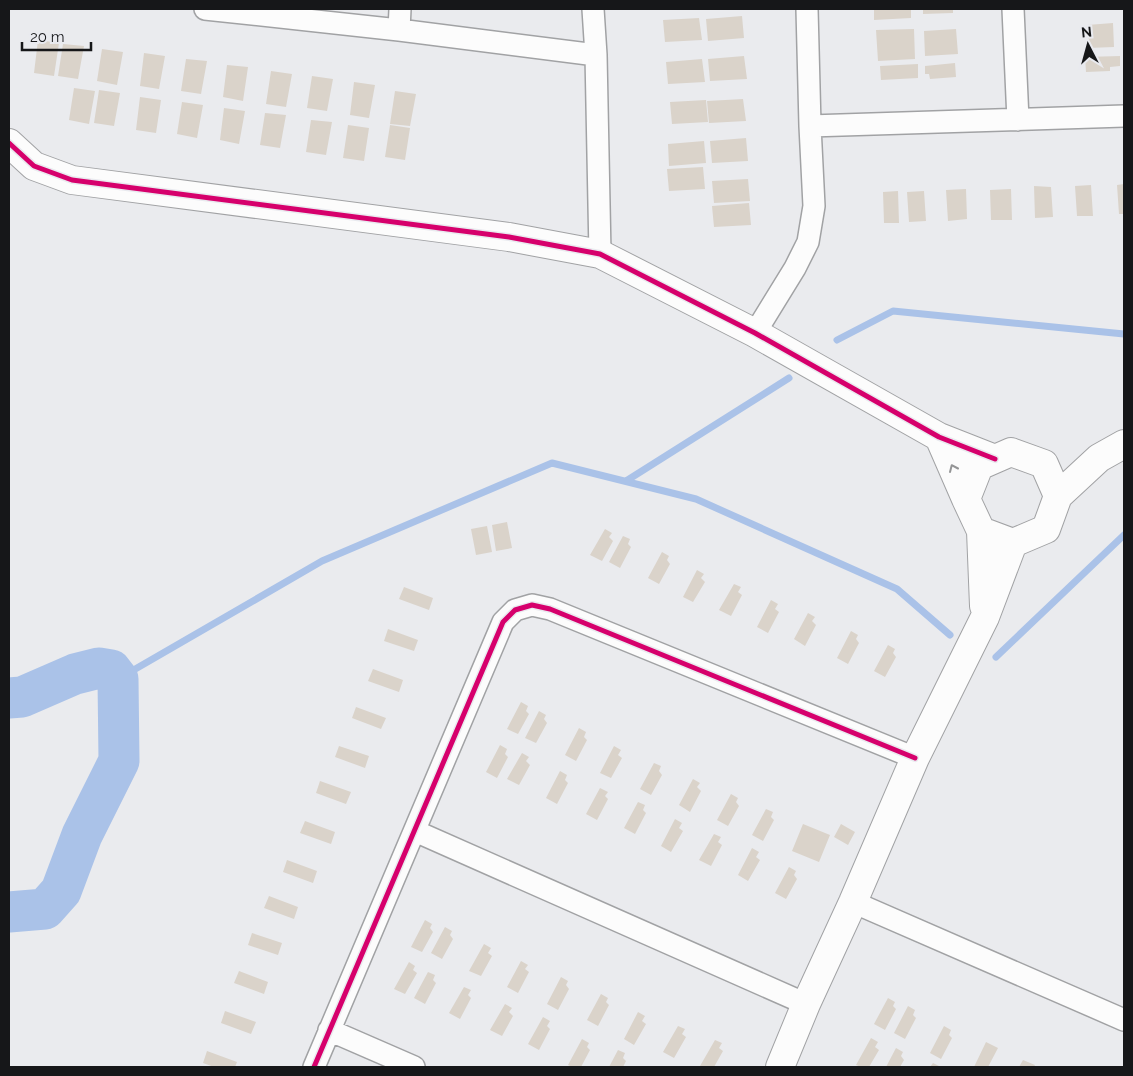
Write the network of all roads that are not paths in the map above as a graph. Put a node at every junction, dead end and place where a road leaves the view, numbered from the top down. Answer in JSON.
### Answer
{"nodes":[{"id":1,"x":205,"y":9,"type":"edge"},
{"id":2,"x":400,"y":9,"type":"edge"},
{"id":3,"x":593,"y":9,"type":"edge"},
{"id":4,"x":807,"y":9,"type":"edge"},
{"id":5,"x":1013,"y":9,"type":"edge"},
{"id":6,"x":399,"y":30,"type":"junction"},
{"id":7,"x":596,"y":55,"type":"junction"},
{"id":8,"x":1124,"y":116,"type":"edge"},
{"id":9,"x":1018,"y":120,"type":"junction"},
{"id":10,"x":810,"y":126,"type":"junction"},
{"id":11,"x":9,"y":142,"type":"edge"},
{"id":12,"x":600,"y":254,"type":"junction"},
{"id":13,"x":754,"y":333,"type":"junction"},
{"id":14,"x":939,"y":437,"type":"junction"},
{"id":15,"x":1124,"y":444,"type":"edge"},
{"id":16,"x":1099,"y":458,"type":"junction"},
{"id":17,"x":995,"y":459,"type":"junction"},
{"id":18,"x":1044,"y":464,"type":"junction"},
{"id":19,"x":1058,"y":496,"type":"junction"},
{"id":20,"x":966,"y":499,"type":"junction"},
{"id":21,"x":981,"y":531,"type":"junction"},
{"id":22,"x":1013,"y":543,"type":"junction"},
{"id":23,"x":985,"y":617,"type":"junction"},
{"id":24,"x":915,"y":758,"type":"junction"},
{"id":25,"x":415,"y":831,"type":"junction"},
{"id":26,"x":852,"y":902,"type":"junction"},
{"id":27,"x":806,"y":1004,"type":"junction"},
{"id":28,"x":1124,"y":1020,"type":"edge"},
{"id":29,"x":328,"y":1030,"type":"junction"},
{"id":30,"x":314,"y":1067,"type":"edge"},
{"id":31,"x":414,"y":1067,"type":"edge"},
{"id":32,"x":780,"y":1067,"type":"edge"}],
"edges":[{"from":1,"to":6,"type":"street"},
{"from":2,"to":6,"type":"street"},
{"from":3,"to":7,"type":"street"},
{"from":4,"to":10,"type":"street"},
{"from":5,"to":9,"type":"street"},
{"from":6,"to":7,"type":"street"},
{"from":7,"to":12,"type":"street"},
{"from":8,"to":9,"type":"street"},
{"from":9,"to":10,"type":"street"},
{"from":10,"to":13,"type":"street"},
{"from":11,"to":12,"type":"street"},
{"from":12,"to":13,"type":"street"},
{"from":13,"to":14,"type":"street"},
{"from":14,"to":17,"type":"street"},
{"from":20,"to":14,"type":"street","one_way":true},
{"from":15,"to":16,"type":"street"},
{"from":16,"to":18,"type":"street"},
{"from":16,"to":19,"type":"street"},
{"from":17,"to":18,"type":"street"},
{"from":17,"to":20,"type":"street"},
{"from":18,"to":19,"type":"street"},
{"from":19,"to":22,"type":"street"},
{"from":20,"to":21,"type":"street"},
{"from":21,"to":22,"type":"street"},
{"from":21,"to":23,"type":"street"},
{"from":22,"to":23,"type":"street"},
{"from":23,"to":24,"type":"street"},
{"from":24,"to":25,"type":"street"},
{"from":24,"to":26,"type":"street"},
{"from":25,"to":27,"type":"street"},
{"from":25,"to":29,"type":"street"},
{"from":26,"to":27,"type":"street"},
{"from":26,"to":28,"type":"street"},
{"from":27,"to":32,"type":"street"},
{"from":29,"to":30,"type":"street"},
{"from":29,"to":31,"type":"street"}]}
